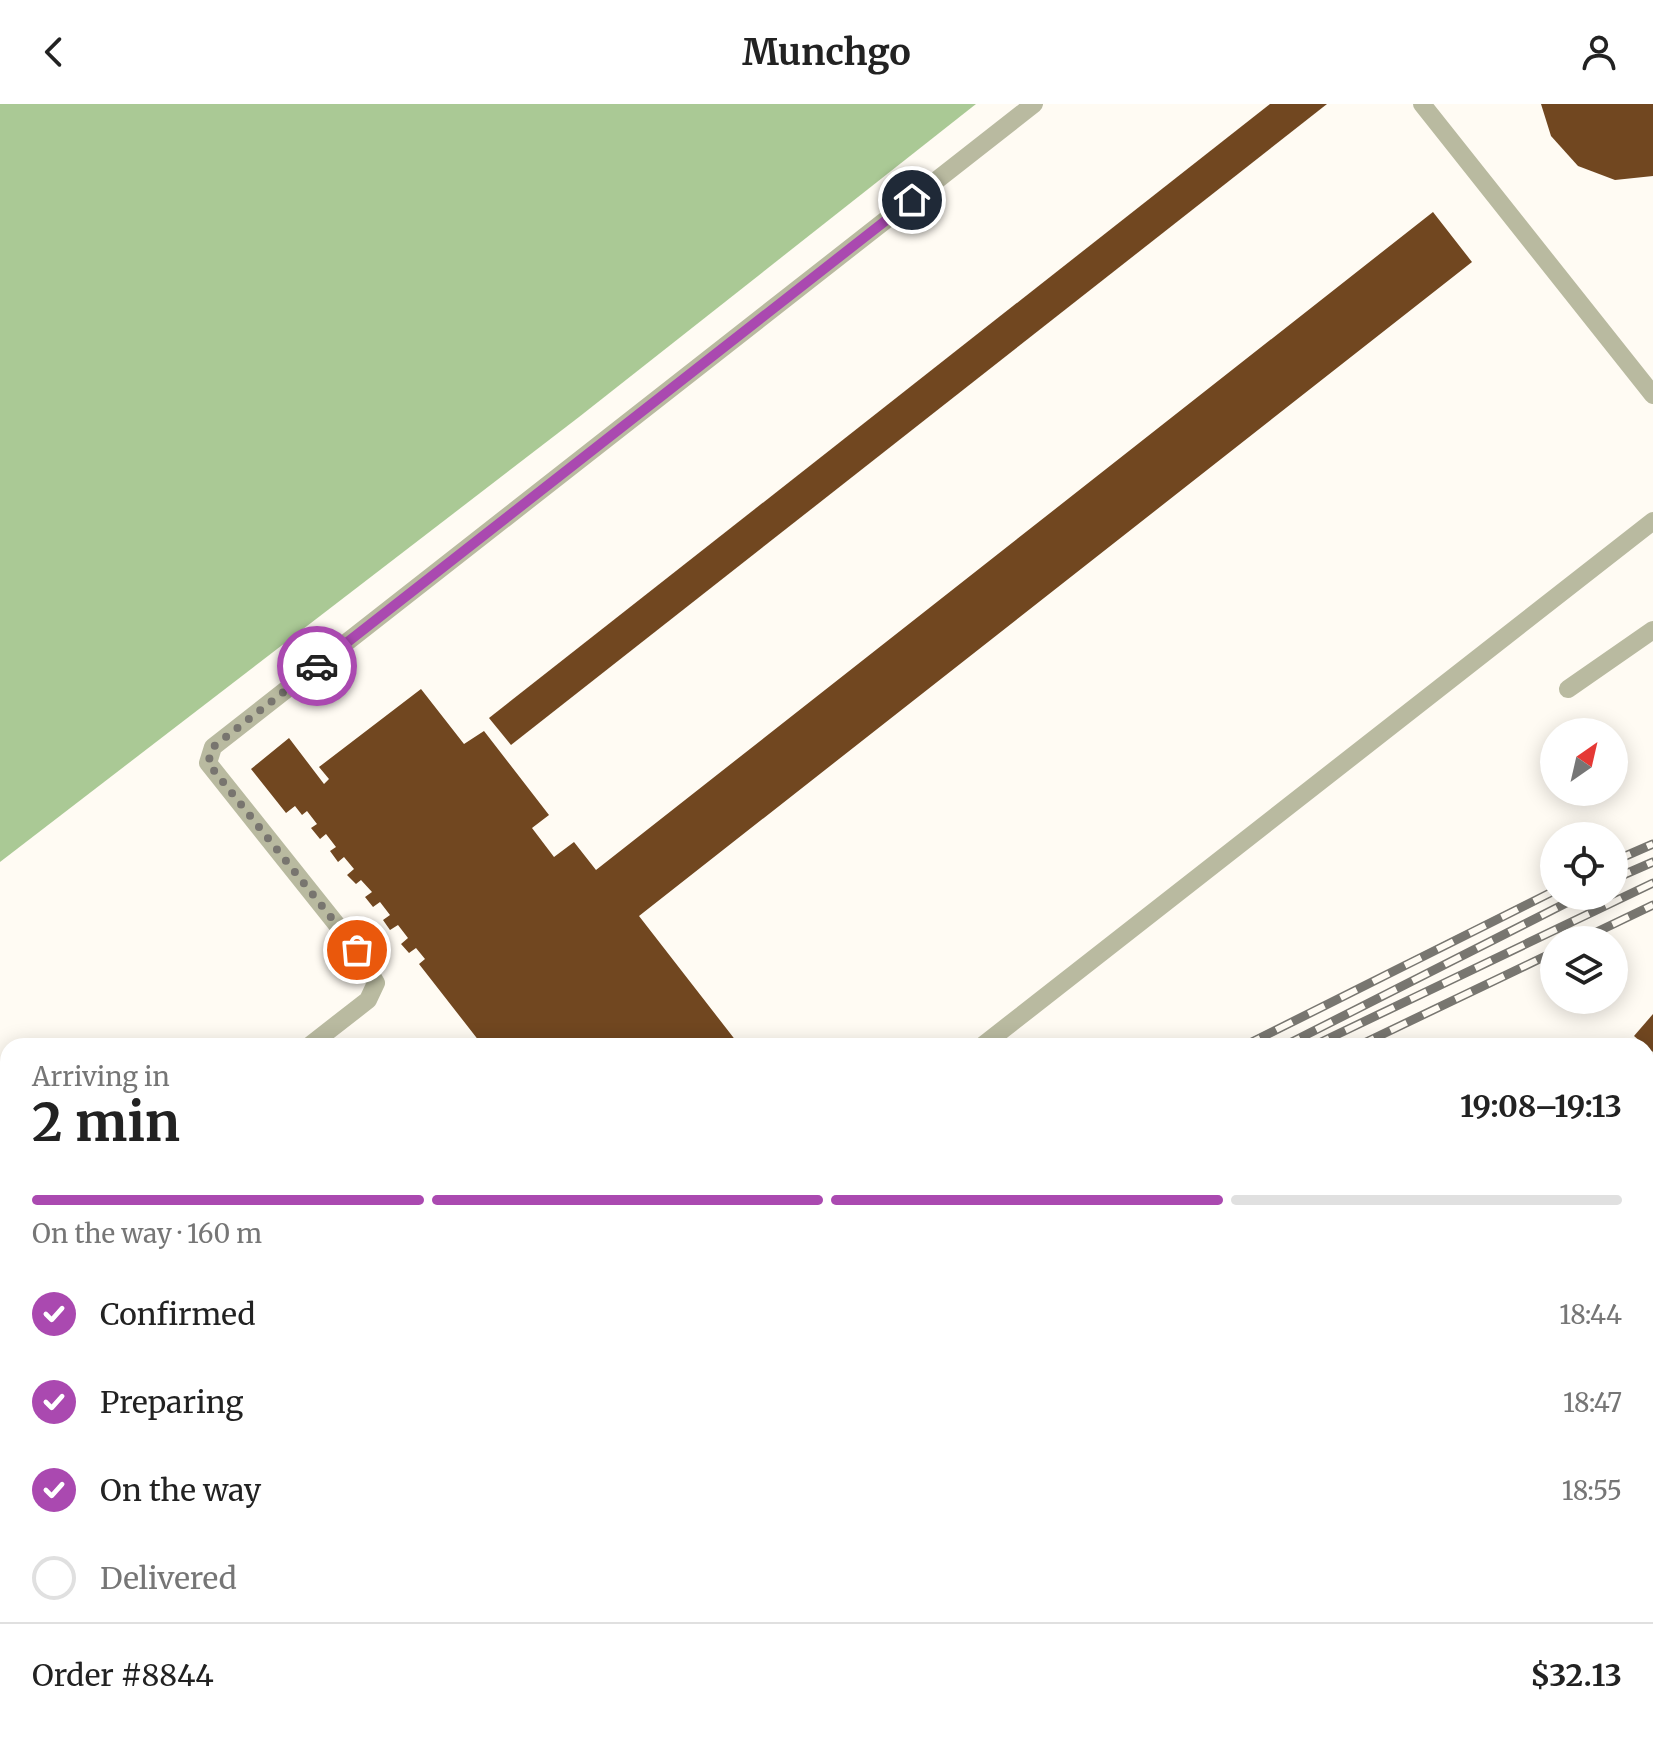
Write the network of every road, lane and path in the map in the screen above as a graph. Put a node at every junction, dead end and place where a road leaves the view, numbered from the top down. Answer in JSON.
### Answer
{"nodes":[{"id":1,"x":1034,"y":104,"type":"edge"},
{"id":2,"x":1422,"y":104,"type":"edge"},
{"id":3,"x":1653,"y":395,"type":"edge"},
{"id":4,"x":1653,"y":521,"type":"edge"},
{"id":5,"x":1653,"y":630,"type":"edge"},
{"id":6,"x":1568,"y":689,"type":"dead end"},
{"id":7,"x":319,"y":1038,"type":"edge"},
{"id":8,"x":992,"y":1038,"type":"edge"}],
"edges":[{"from":1,"to":7,"type":"lane"},
{"from":2,"to":3,"type":"lane"},
{"from":4,"to":8,"type":"lane"},
{"from":5,"to":6,"type":"lane"}]}
